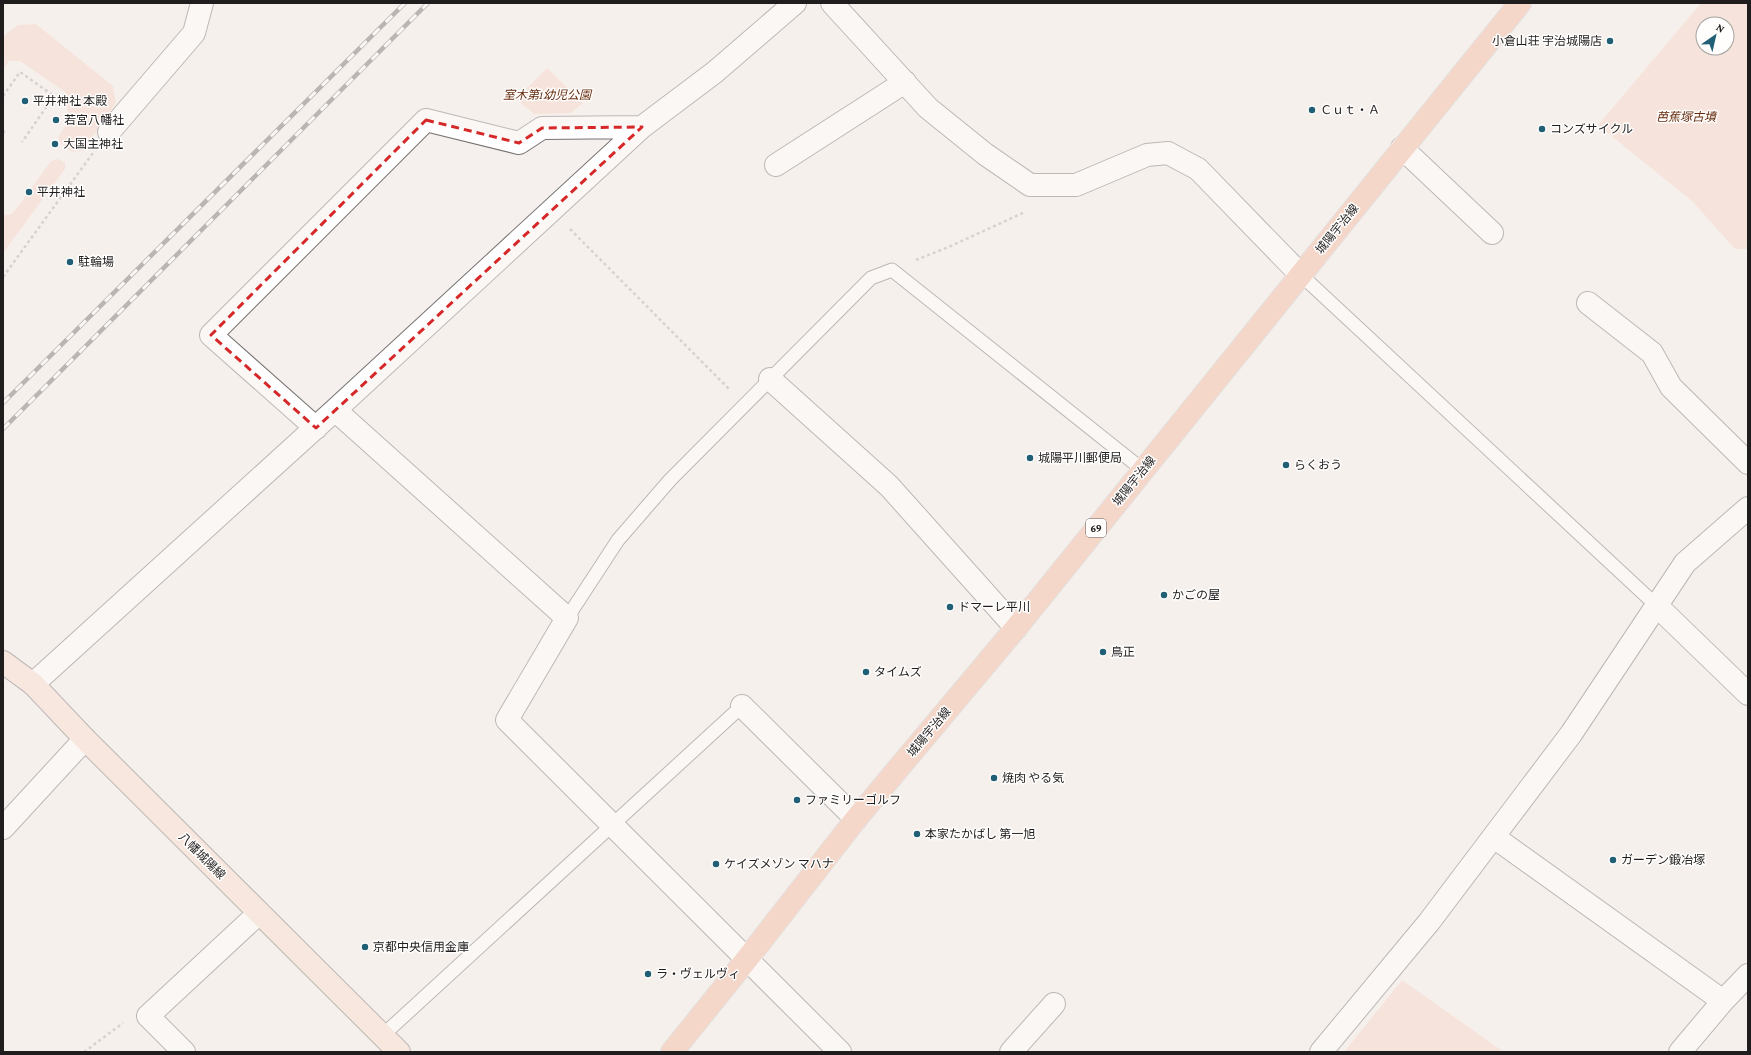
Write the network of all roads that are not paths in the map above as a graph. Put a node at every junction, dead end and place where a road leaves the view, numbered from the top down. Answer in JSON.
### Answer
{"nodes":[{"id":1,"x":202,"y":3,"type":"edge"},
{"id":2,"x":795,"y":3,"type":"edge"},
{"id":3,"x":832,"y":3,"type":"edge"},
{"id":4,"x":1520,"y":3,"type":"edge"},
{"id":5,"x":905,"y":82,"type":"junction"},
{"id":6,"x":642,"y":127,"type":"junction"},
{"id":7,"x":109,"y":132,"type":"road end"},
{"id":8,"x":1402,"y":148,"type":"junction"},
{"id":9,"x":776,"y":165,"type":"dead end"},
{"id":10,"x":1492,"y":234,"type":"dead end"},
{"id":11,"x":1300,"y":274,"type":"junction"},
{"id":12,"x":1588,"y":303,"type":"dead end"},
{"id":13,"x":770,"y":379,"type":"junction"},
{"id":14,"x":335,"y":410,"type":"junction"},
{"id":15,"x":316,"y":428,"type":"junction"},
{"id":16,"x":1748,"y":463,"type":"edge"},
{"id":17,"x":1143,"y":470,"type":"junction"},
{"id":18,"x":1748,"y":508,"type":"edge"},
{"id":19,"x":1656,"y":605,"type":"junction"},
{"id":20,"x":567,"y":618,"type":"junction"},
{"id":21,"x":1016,"y":628,"type":"junction"},
{"id":22,"x":3,"y":662,"type":"edge"},
{"id":23,"x":33,"y":684,"type":"junction"},
{"id":24,"x":1748,"y":694,"type":"edge"},
{"id":25,"x":742,"y":706,"type":"joint"},
{"id":26,"x":85,"y":740,"type":"junction"},
{"id":27,"x":856,"y":819,"type":"junction"},
{"id":28,"x":613,"y":825,"type":"junction"},
{"id":29,"x":3,"y":828,"type":"edge"},
{"id":30,"x":1494,"y":837,"type":"junction"},
{"id":31,"x":259,"y":913,"type":"junction"},
{"id":32,"x":747,"y":959,"type":"junction"},
{"id":33,"x":1748,"y":975,"type":"edge"},
{"id":34,"x":1723,"y":1001,"type":"junction"},
{"id":35,"x":1054,"y":1004,"type":"dead end"},
{"id":36,"x":382,"y":1036,"type":"junction"},
{"id":37,"x":184,"y":1052,"type":"edge"},
{"id":38,"x":399,"y":1052,"type":"edge"},
{"id":39,"x":672,"y":1052,"type":"edge"},
{"id":40,"x":840,"y":1052,"type":"edge"},
{"id":41,"x":1011,"y":1052,"type":"edge"},
{"id":42,"x":1321,"y":1052,"type":"edge"},
{"id":43,"x":1680,"y":1052,"type":"edge"}],
"edges":[{"from":1,"to":7,"type":"street"},
{"from":2,"to":6,"type":"street"},
{"from":3,"to":5,"type":"street"},
{"from":4,"to":8,"type":"main road","name":"城陽宇治線","number":"69"},
{"from":5,"to":9,"type":"street"},
{"from":5,"to":11,"type":"street"},
{"from":6,"to":14,"type":"street"},
{"from":6,"to":15,"type":"street"},
{"from":8,"to":10,"type":"street"},
{"from":8,"to":11,"type":"main road","name":"城陽宇治線","number":"69"},
{"from":11,"to":17,"type":"main road","name":"城陽宇治線","number":"69"},
{"from":11,"to":19,"type":"lane"},
{"from":12,"to":16,"type":"street"},
{"from":13,"to":17,"type":"lane"},
{"from":13,"to":20,"type":"lane"},
{"from":13,"to":21,"type":"street"},
{"from":14,"to":15,"type":"street"},
{"from":14,"to":20,"type":"street"},
{"from":15,"to":23,"type":"street"},
{"from":17,"to":21,"type":"main road","name":"城陽宇治線","number":"69"},
{"from":18,"to":19,"type":"street"},
{"from":19,"to":24,"type":"street"},
{"from":19,"to":30,"type":"street"},
{"from":20,"to":28,"type":"street"},
{"from":21,"to":27,"type":"main road","name":"城陽宇治線","number":"69"},
{"from":22,"to":23,"type":"main road","name":"八幡城陽線"},
{"from":23,"to":26,"type":"main road","name":"八幡城陽線"},
{"from":25,"to":27,"type":"street"},
{"from":25,"to":28,"type":"lane"},
{"from":26,"to":29,"type":"street"},
{"from":26,"to":31,"type":"main road","name":"八幡城陽線"},
{"from":27,"to":32,"type":"main road","name":"城陽宇治線","number":"69"},
{"from":28,"to":32,"type":"street"},
{"from":28,"to":36,"type":"lane"},
{"from":30,"to":34,"type":"street"},
{"from":30,"to":42,"type":"street"},
{"from":31,"to":36,"type":"main road","name":"八幡城陽線"},
{"from":31,"to":37,"type":"street"},
{"from":32,"to":39,"type":"main road","name":"城陽宇治線","number":"69"},
{"from":32,"to":40,"type":"street"},
{"from":33,"to":34,"type":"street"},
{"from":34,"to":43,"type":"street"},
{"from":35,"to":41,"type":"street"},
{"from":36,"to":38,"type":"main road","name":"八幡城陽線"}]}
